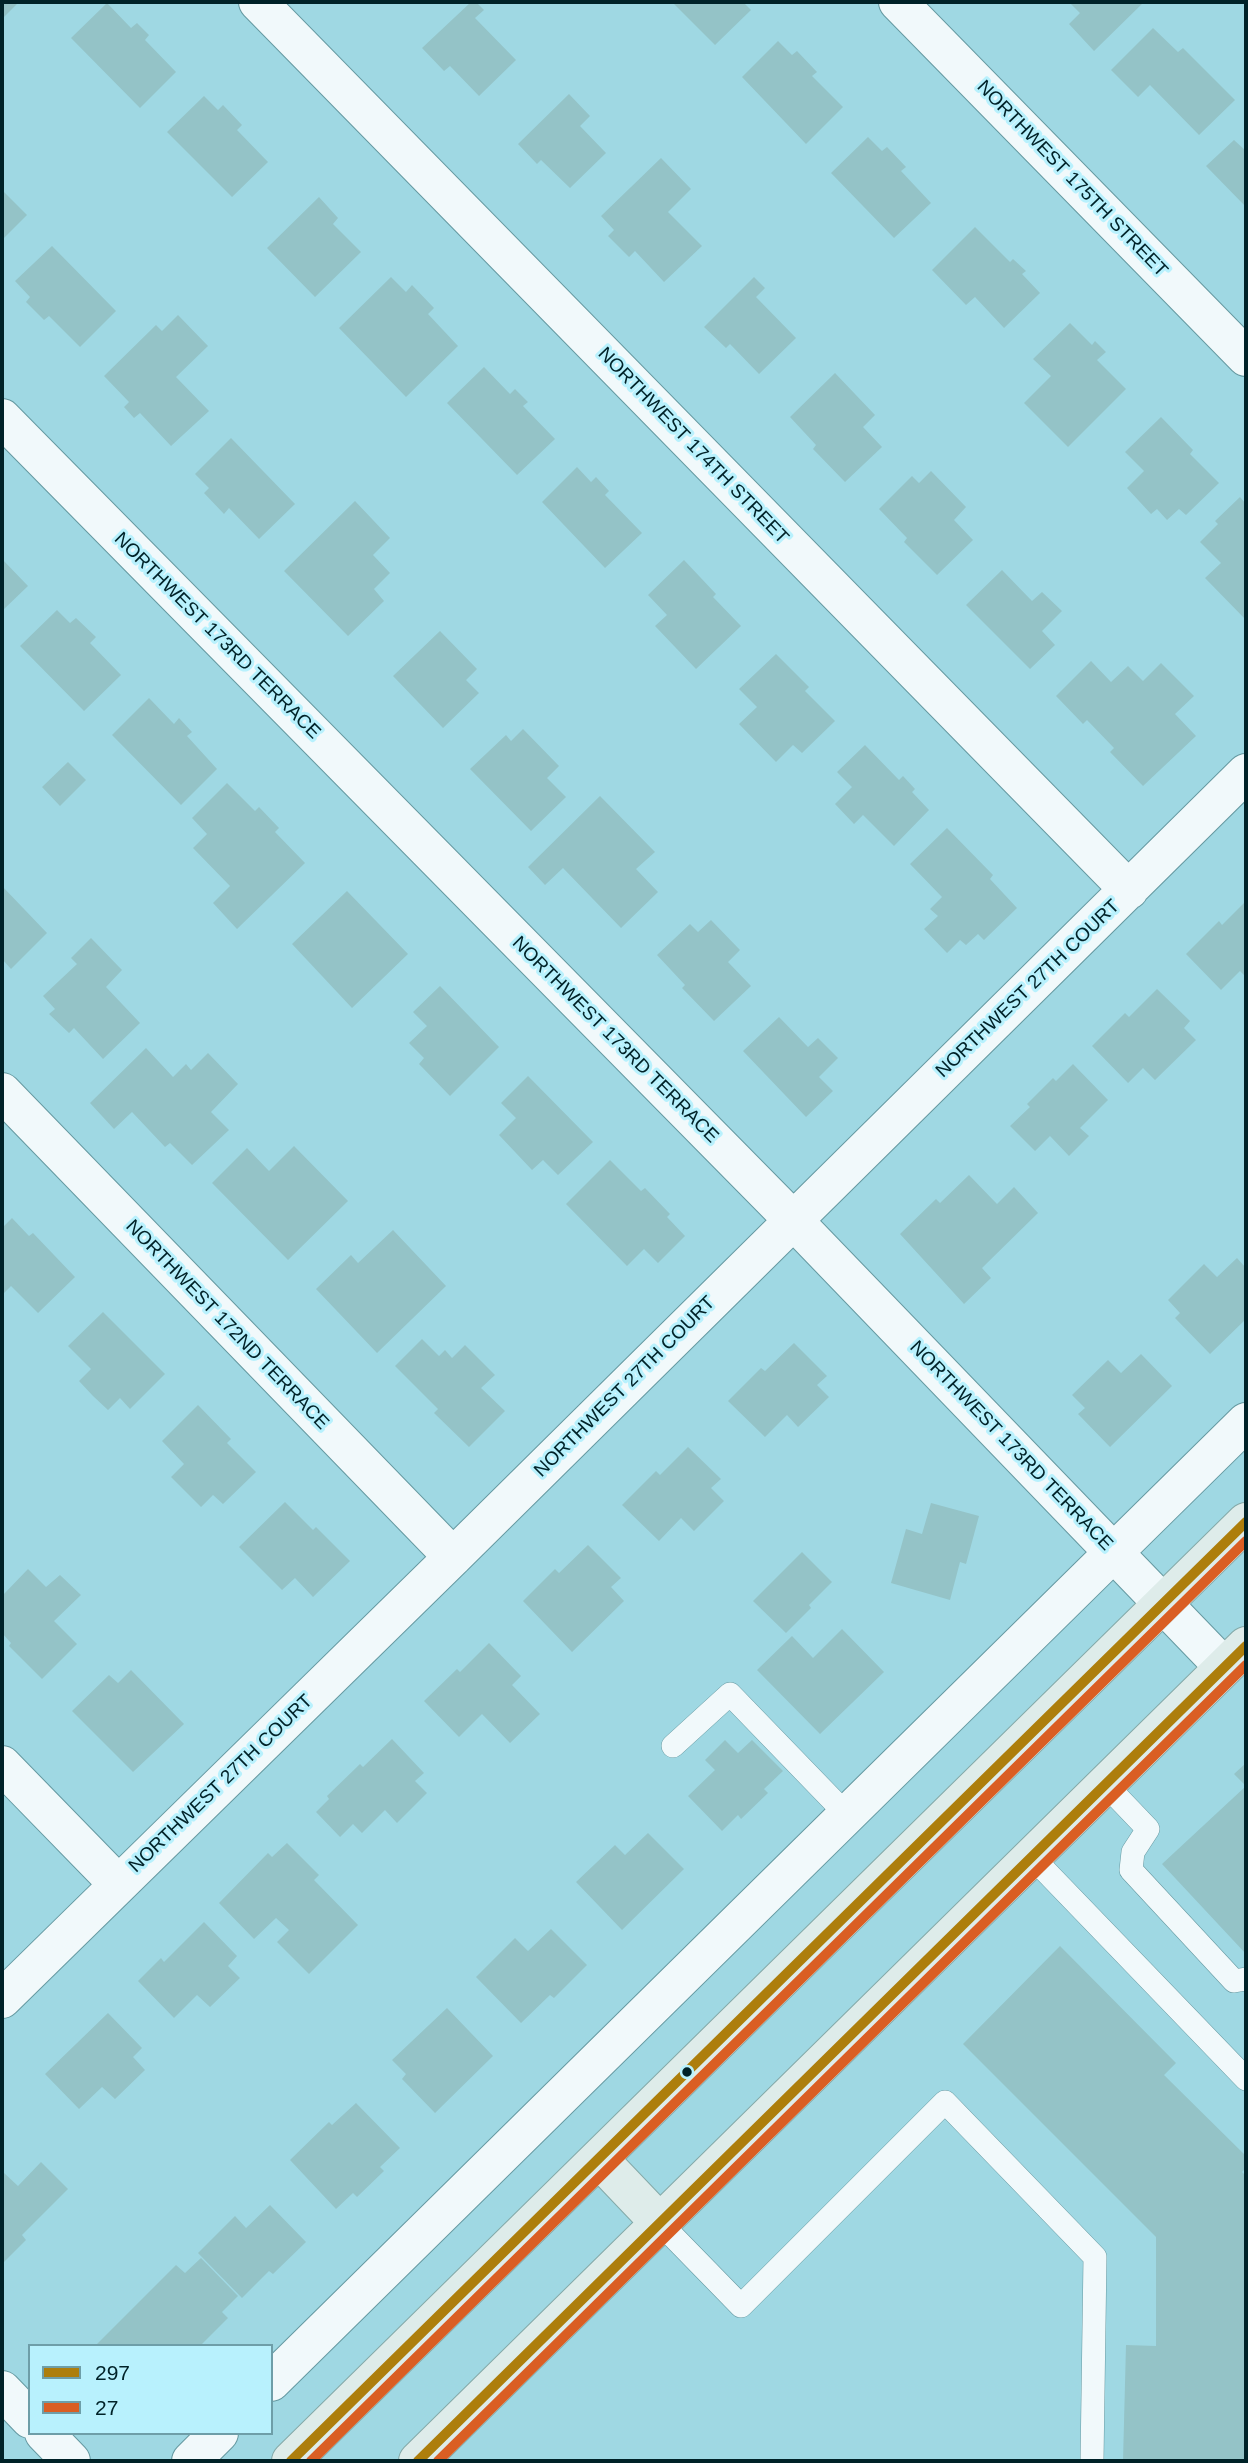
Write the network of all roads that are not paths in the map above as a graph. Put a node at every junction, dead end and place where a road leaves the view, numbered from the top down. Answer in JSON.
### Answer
{"nodes":[{"id":1,"x":258,"y":2,"type":"edge"},
{"id":2,"x":898,"y":2,"type":"edge"},
{"id":3,"x":1246,"y":357,"type":"edge"},
{"id":4,"x":2,"y":418,"type":"edge"},
{"id":5,"x":1246,"y":773,"type":"edge"},
{"id":6,"x":1129,"y":890,"type":"junction"},
{"id":7,"x":2,"y":1092,"type":"edge"},
{"id":8,"x":793,"y":1220,"type":"junction"},
{"id":9,"x":1246,"y":1422,"type":"edge"},
{"id":10,"x":1246,"y":1522,"type":"edge"},
{"id":11,"x":1114,"y":1553,"type":"junction"},
{"id":12,"x":453,"y":1557,"type":"junction"},
{"id":13,"x":1163,"y":1604,"type":"junction"},
{"id":14,"x":1237,"y":1662,"type":"edge"},
{"id":15,"x":673,"y":1746,"type":"dead end"},
{"id":16,"x":2,"y":1765,"type":"edge"},
{"id":17,"x":1105,"y":1784,"type":"junction"},
{"id":18,"x":848,"y":1816,"type":"junction"},
{"id":19,"x":1032,"y":1857,"type":"junction"},
{"id":20,"x":118,"y":1884,"type":"junction"},
{"id":21,"x":1246,"y":1979,"type":"edge"},
{"id":22,"x":2,"y":1999,"type":"edge"},
{"id":23,"x":1246,"y":2079,"type":"edge"},
{"id":24,"x":600,"y":2160,"type":"junction"},
{"id":25,"x":660,"y":2223,"type":"junction"},
{"id":26,"x":273,"y":2380,"type":"edge"},
{"id":27,"x":2,"y":2390,"type":"edge"},
{"id":28,"x":28,"y":2417,"type":"edge"},
{"id":29,"x":46,"y":2435,"type":"edge"},
{"id":30,"x":217,"y":2435,"type":"edge"},
{"id":31,"x":71,"y":2461,"type":"edge"},
{"id":32,"x":191,"y":2461,"type":"edge"},
{"id":33,"x":291,"y":2461,"type":"edge"},
{"id":34,"x":418,"y":2461,"type":"edge"},
{"id":35,"x":1091,"y":2461,"type":"edge"}],
"edges":[{"from":1,"to":6,"type":"street","name":"NORTHWEST 174TH STREET"},
{"from":2,"to":3,"type":"street","name":"NORTHWEST 175TH STREET"},
{"from":4,"to":8,"type":"street","name":"NORTHWEST 173RD TERRACE"},
{"from":5,"to":6,"type":"street","name":"NORTHWEST 27TH COURT"},
{"from":6,"to":8,"type":"street","name":"NORTHWEST 27TH COURT"},
{"from":7,"to":12,"type":"street","name":"NORTHWEST 172ND TERRACE"},
{"from":8,"to":11,"type":"street","name":"NORTHWEST 173RD TERRACE"},
{"from":8,"to":12,"type":"street","name":"NORTHWEST 27TH COURT"},
{"from":9,"to":11,"type":"street"},
{"from":10,"to":13,"type":"main road"},
{"from":11,"to":13,"type":"street","name":"NORTHWEST 173RD TERRACE"},
{"from":11,"to":18,"type":"street"},
{"from":12,"to":20,"type":"street","name":"NORTHWEST 27TH COURT"},
{"from":13,"to":14,"type":"street","name":"NORTHWEST 173RD TERRACE"},
{"from":13,"to":24,"type":"main road"},
{"from":14,"to":17,"type":"main road"},
{"from":15,"to":18,"type":"lane"},
{"from":16,"to":20,"type":"street"},
{"from":17,"to":19,"type":"main road"},
{"from":17,"to":21,"type":"lane"},
{"from":18,"to":26,"type":"street"},
{"from":19,"to":23,"type":"lane"},
{"from":19,"to":25,"type":"main road"},
{"from":20,"to":22,"type":"street","name":"NORTHWEST 27TH COURT"},
{"from":24,"to":25,"type":"main road"},
{"from":24,"to":33,"type":"main road"},
{"from":25,"to":34,"type":"main road"},
{"from":25,"to":35,"type":"lane"},
{"from":27,"to":28,"type":"street"},
{"from":29,"to":31,"type":"street"},
{"from":30,"to":32,"type":"street"}]}
